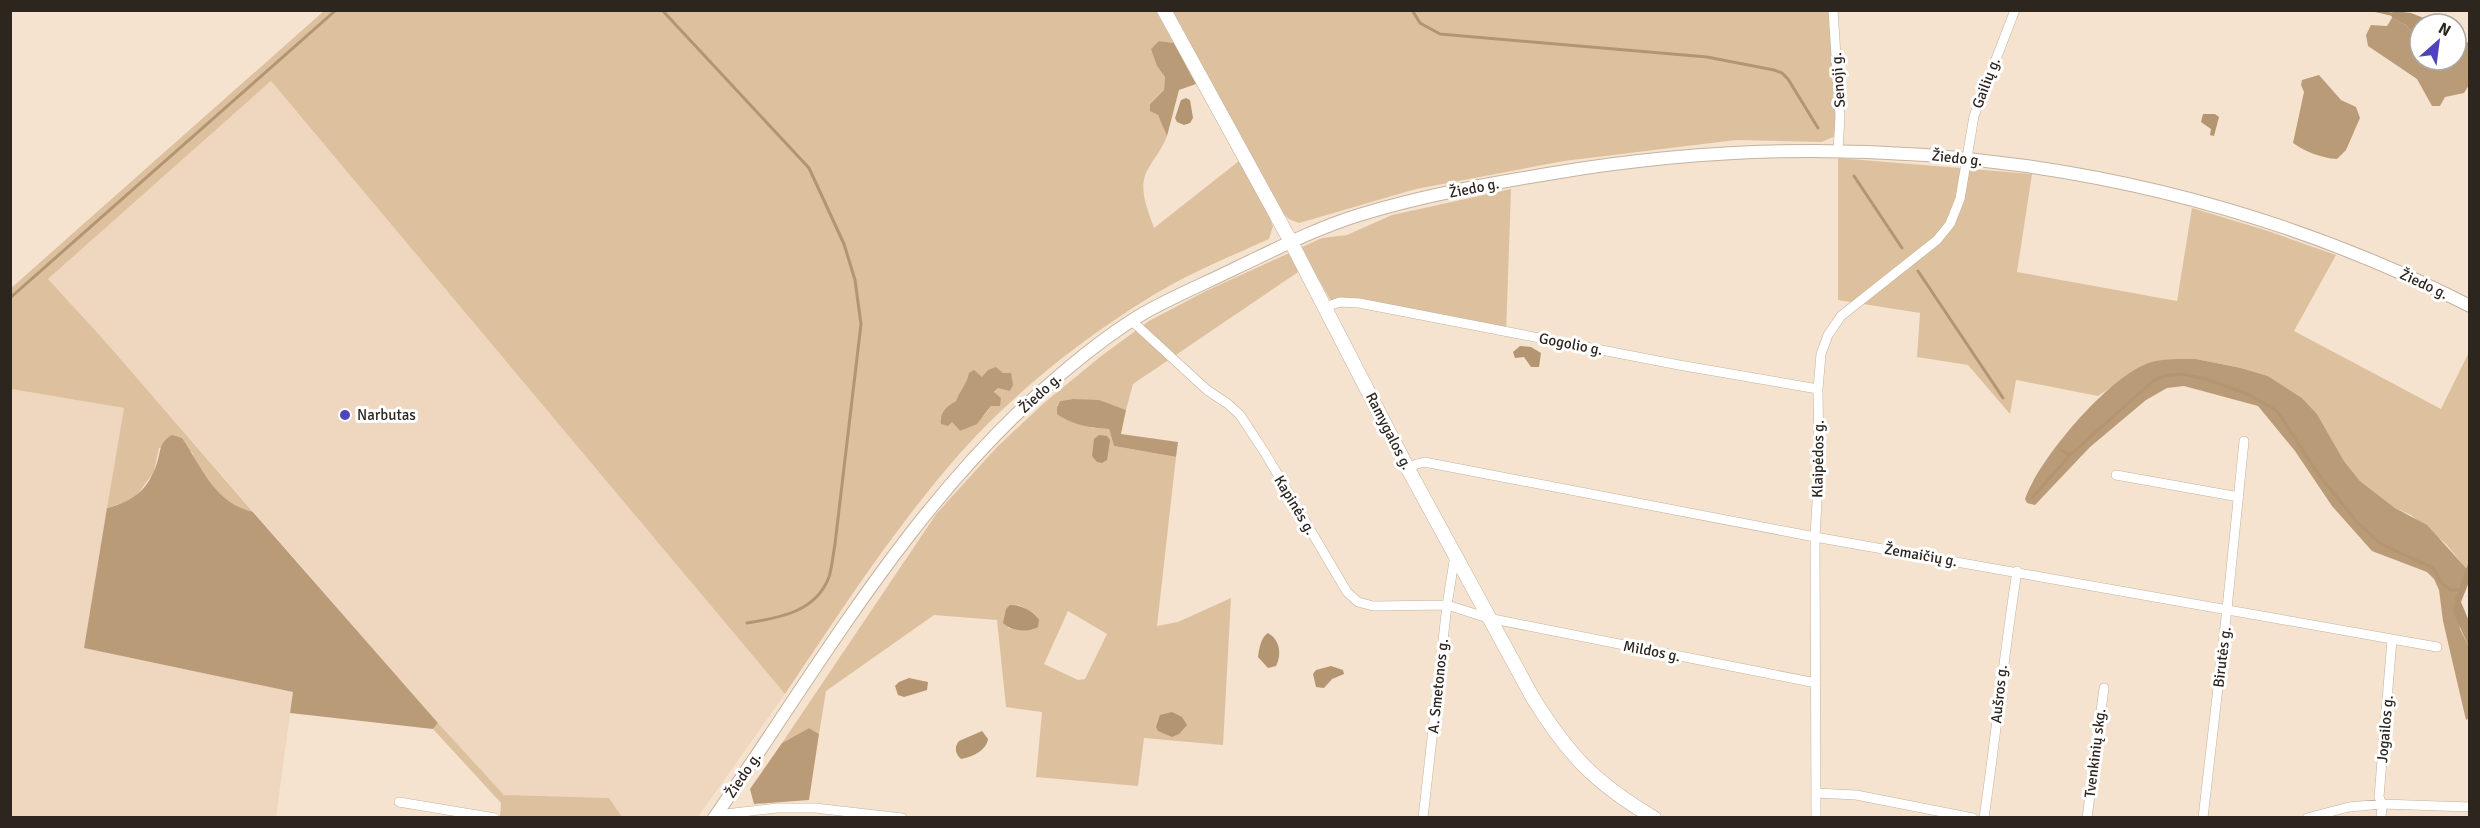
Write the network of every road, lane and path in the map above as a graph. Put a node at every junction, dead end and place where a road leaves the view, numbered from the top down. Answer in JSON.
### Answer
{"nodes":[{"id":1,"x":1164,"y":10,"type":"edge"},
{"id":2,"x":1833,"y":10,"type":"edge"},
{"id":3,"x":2015,"y":10,"type":"edge"},
{"id":4,"x":1838,"y":150,"type":"junction"},
{"id":5,"x":1966,"y":159,"type":"junction"},
{"id":6,"x":1291,"y":242,"type":"junction"},
{"id":7,"x":2469,"y":306,"type":"edge"},
{"id":8,"x":1325,"y":307,"type":"junction"},
{"id":9,"x":1132,"y":321,"type":"junction"},
{"id":10,"x":1818,"y":389,"type":"junction"},
{"id":11,"x":2244,"y":441,"type":"dead end"},
{"id":12,"x":1407,"y":466,"type":"junction"},
{"id":13,"x":2116,"y":475,"type":"dead end"},
{"id":14,"x":2239,"y":497,"type":"junction"},
{"id":15,"x":1815,"y":537,"type":"junction"},
{"id":16,"x":1455,"y":555,"type":"junction"},
{"id":17,"x":2017,"y":571,"type":"junction"},
{"id":18,"x":1447,"y":605,"type":"junction"},
{"id":19,"x":2228,"y":609,"type":"junction"},
{"id":20,"x":1488,"y":618,"type":"junction"},
{"id":21,"x":2392,"y":639,"type":"junction"},
{"id":22,"x":2437,"y":647,"type":"dead end"},
{"id":23,"x":1816,"y":683,"type":"junction"},
{"id":24,"x":2104,"y":688,"type":"dead end"},
{"id":25,"x":1816,"y":793,"type":"junction"},
{"id":26,"x":399,"y":802,"type":"dead end"},
{"id":27,"x":2382,"y":804,"type":"junction"},
{"id":28,"x":2469,"y":807,"type":"edge"},
{"id":29,"x":814,"y":813,"type":"edge"},
{"id":30,"x":715,"y":816,"type":"edge"},
{"id":31,"x":495,"y":818,"type":"edge"},
{"id":32,"x":902,"y":818,"type":"edge"},
{"id":33,"x":1423,"y":818,"type":"edge"},
{"id":34,"x":1654,"y":818,"type":"edge"},
{"id":35,"x":1816,"y":818,"type":"edge"},
{"id":36,"x":1973,"y":818,"type":"edge"},
{"id":37,"x":1984,"y":818,"type":"edge"},
{"id":38,"x":2087,"y":818,"type":"edge"},
{"id":39,"x":2203,"y":818,"type":"edge"},
{"id":40,"x":2307,"y":818,"type":"edge"},
{"id":41,"x":2381,"y":818,"type":"edge"}],
"edges":[{"from":1,"to":6,"type":"main road","name":"Ramygalos g."},
{"from":2,"to":4,"type":"street","name":"Senoji g."},
{"from":3,"to":5,"type":"street","name":"Gailių g."},
{"from":4,"to":5,"type":"street","name":"Žiedo g."},
{"from":4,"to":6,"type":"street","name":"Žiedo g."},
{"from":5,"to":7,"type":"street","name":"Žiedo g."},
{"from":5,"to":10,"type":"street","name":"Klaipėdos g."},
{"from":6,"to":8,"type":"main road","name":"Ramygalos g."},
{"from":6,"to":9,"type":"street","name":"Žiedo g."},
{"from":8,"to":10,"type":"street","name":"Gogolio g."},
{"from":8,"to":12,"type":"main road","name":"Ramygalos g."},
{"from":9,"to":18,"type":"street","name":"Kapinės g."},
{"from":9,"to":30,"type":"street","name":"Žiedo g."},
{"from":10,"to":15,"type":"street","name":"Klaipėdos g."},
{"from":11,"to":14,"type":"street","name":"Birutės g."},
{"from":12,"to":15,"type":"street","name":"Žemaičių g."},
{"from":12,"to":16,"type":"main road","name":"Ramygalos g."},
{"from":13,"to":14,"type":"street"},
{"from":14,"to":19,"type":"street","name":"Birutės g."},
{"from":15,"to":17,"type":"street","name":"Žemaičių g."},
{"from":15,"to":23,"type":"street","name":"Klaipėdos g."},
{"from":16,"to":18,"type":"street","name":"A. Smetonos g."},
{"from":16,"to":20,"type":"main road","name":"Ramygalos g."},
{"from":17,"to":19,"type":"street","name":"Žemaičių g."},
{"from":17,"to":37,"type":"street","name":"Aušros g."},
{"from":18,"to":20,"type":"street","name":"Kapinės g."},
{"from":18,"to":33,"type":"street","name":"A. Smetonos g."},
{"from":19,"to":21,"type":"street","name":"Žemaičių g."},
{"from":19,"to":39,"type":"street","name":"Birutės g."},
{"from":20,"to":23,"type":"street","name":"Mildos g."},
{"from":20,"to":34,"type":"main road","name":"Ramygalos g."},
{"from":21,"to":22,"type":"street","name":"Žemaičių g."},
{"from":21,"to":27,"type":"street","name":"Jogailos g."},
{"from":23,"to":25,"type":"street","name":"Klaipėdos g."},
{"from":24,"to":38,"type":"street","name":"Tvenkinių skg."},
{"from":25,"to":35,"type":"street","name":"Klaipėdos g."},
{"from":25,"to":36,"type":"street"},
{"from":26,"to":31,"type":"street"},
{"from":27,"to":28,"type":"street"},
{"from":27,"to":40,"type":"street"},
{"from":27,"to":41,"type":"street","name":"Jogailos g."},
{"from":29,"to":30,"type":"street"},
{"from":29,"to":32,"type":"street"}]}
